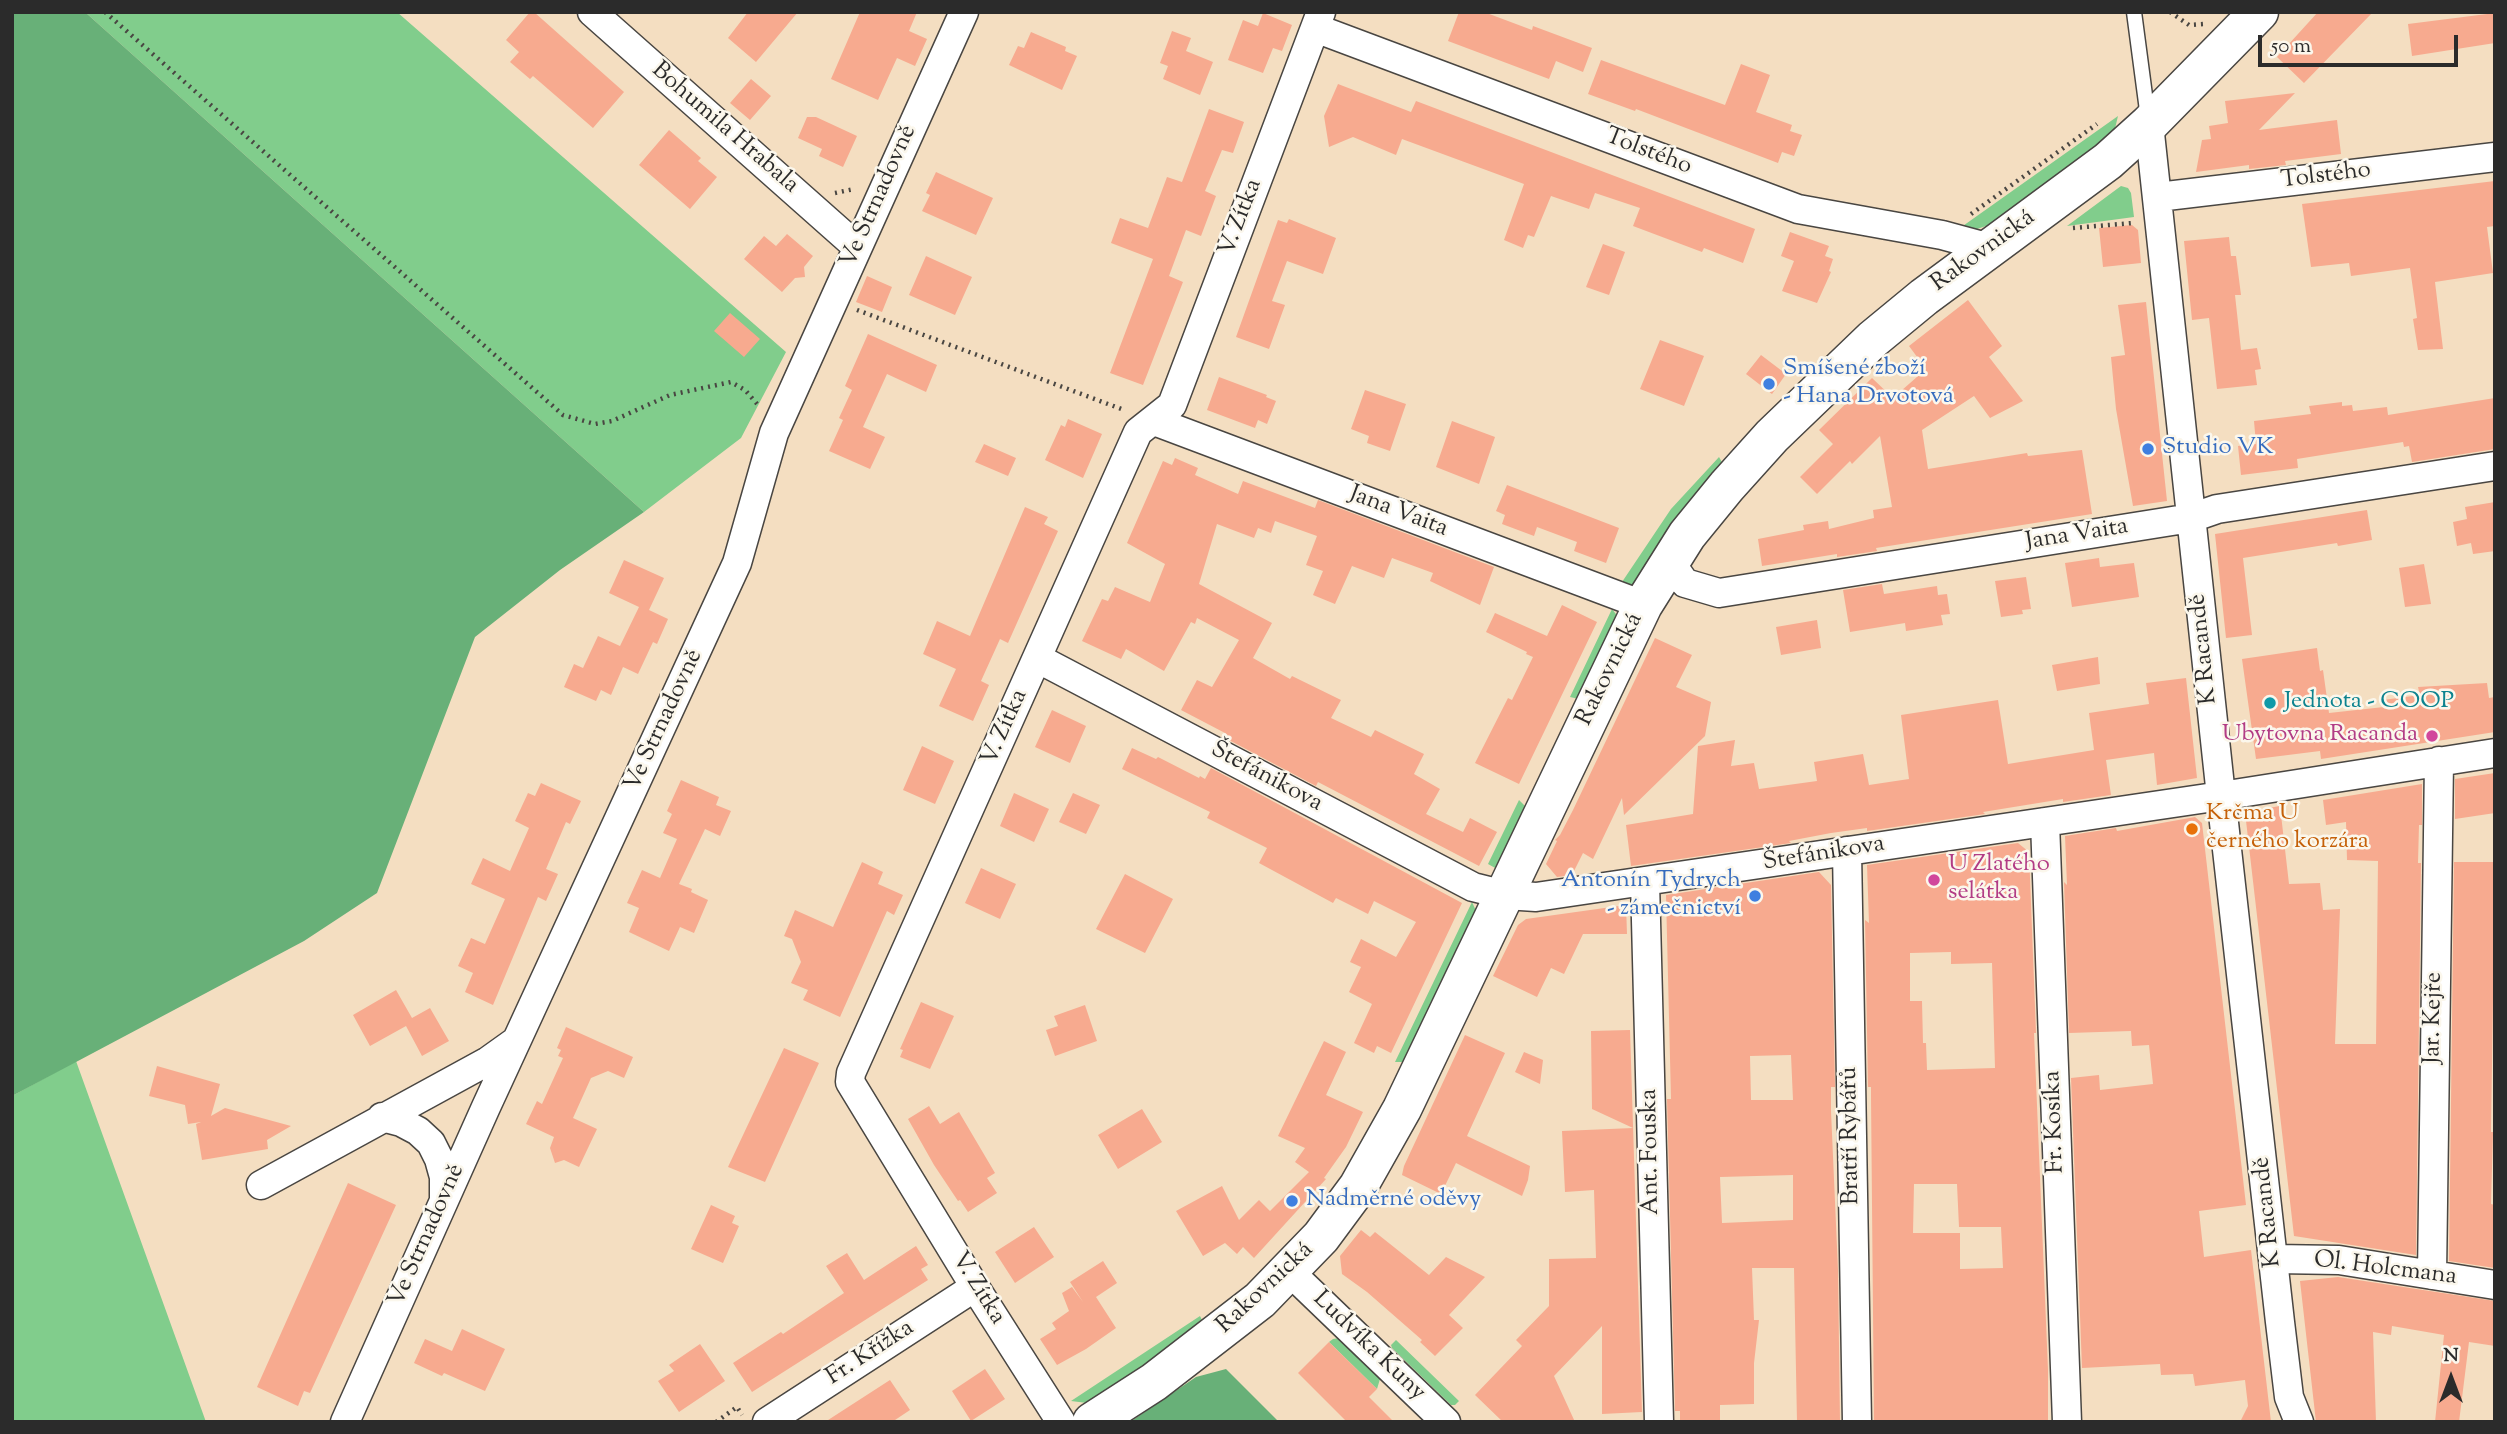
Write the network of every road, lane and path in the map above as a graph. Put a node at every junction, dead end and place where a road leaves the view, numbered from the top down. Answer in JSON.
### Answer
{"nodes":[{"id":1,"x":106,"y":12,"type":"edge"},
{"id":2,"x":592,"y":12,"type":"edge"},
{"id":3,"x":964,"y":12,"type":"edge"},
{"id":4,"x":2133,"y":12,"type":"edge"},
{"id":5,"x":2170,"y":12,"type":"edge"},
{"id":6,"x":2259,"y":12,"type":"edge"},
{"id":7,"x":1318,"y":20,"type":"edge"},
{"id":8,"x":2211,"y":23,"type":"dead end"},
{"id":9,"x":2099,"y":123,"type":"dead end"},
{"id":10,"x":2149,"y":124,"type":"junction"},
{"id":11,"x":2495,"y":157,"type":"edge"},
{"id":12,"x":863,"y":184,"type":"dead end"},
{"id":13,"x":832,"y":192,"type":"dead end"},
{"id":14,"x":2158,"y":197,"type":"junction"},
{"id":15,"x":1966,"y":217,"type":"dead end"},
{"id":16,"x":2138,"y":217,"type":"dead end"},
{"id":17,"x":2065,"y":229,"type":"dead end"},
{"id":18,"x":857,"y":247,"type":"junction"},
{"id":19,"x":1990,"y":247,"type":"junction"},
{"id":20,"x":833,"y":301,"type":"junction"},
{"id":21,"x":1154,"y":421,"type":"junction"},
{"id":22,"x":774,"y":433,"type":"junction"},
{"id":23,"x":2495,"y":466,"type":"edge"},
{"id":24,"x":2191,"y":518,"type":"junction"},
{"id":25,"x":1670,"y":562,"type":"junction"},
{"id":26,"x":1643,"y":605,"type":"junction"},
{"id":27,"x":1037,"y":658,"type":"junction"},
{"id":28,"x":2495,"y":752,"type":"edge"},
{"id":29,"x":2439,"y":761,"type":"junction"},
{"id":30,"x":2221,"y":796,"type":"junction"},
{"id":31,"x":2045,"y":822,"type":"junction"},
{"id":32,"x":1847,"y":851,"type":"junction"},
{"id":33,"x":1645,"y":882,"type":"junction"},
{"id":34,"x":1505,"y":895,"type":"junction"},
{"id":35,"x":516,"y":1041,"type":"junction"},
{"id":36,"x":382,"y":1117,"type":"junction"},
{"id":37,"x":261,"y":1185,"type":"dead end"},
{"id":38,"x":444,"y":1200,"type":"junction"},
{"id":39,"x":2275,"y":1259,"type":"junction"},
{"id":40,"x":1290,"y":1272,"type":"junction"},
{"id":41,"x":2431,"y":1275,"type":"junction"},
{"id":42,"x":2495,"y":1285,"type":"edge"},
{"id":43,"x":975,"y":1287,"type":"junction"},
{"id":44,"x":345,"y":1422,"type":"edge"},
{"id":45,"x":716,"y":1422,"type":"edge"},
{"id":46,"x":747,"y":1422,"type":"edge"},
{"id":47,"x":766,"y":1422,"type":"edge"},
{"id":48,"x":1061,"y":1422,"type":"edge"},
{"id":49,"x":1092,"y":1422,"type":"edge"},
{"id":50,"x":1446,"y":1422,"type":"edge"},
{"id":51,"x":1659,"y":1422,"type":"edge"},
{"id":52,"x":1857,"y":1422,"type":"edge"},
{"id":53,"x":2067,"y":1422,"type":"edge"},
{"id":54,"x":2300,"y":1422,"type":"edge"}],
"edges":[{"from":1,"to":22,"type":"path"},
{"from":2,"to":18,"type":"street","name":"Bohumila Hrabala"},
{"from":3,"to":18,"type":"street","name":"Ve Strnadovně"},
{"from":4,"to":10,"type":"lane"},
{"from":5,"to":8,"type":"path"},
{"from":6,"to":10,"type":"main road","name":"Rakovnická"},
{"from":7,"to":19,"type":"street","name":"Tolstého"},
{"from":7,"to":21,"type":"street","name":"V. Zítka"},
{"from":9,"to":15,"type":"path"},
{"from":10,"to":14,"type":"street","name":"K Racandě"},
{"from":10,"to":19,"type":"main road","name":"Rakovnická"},
{"from":11,"to":14,"type":"street","name":"Tolstého"},
{"from":12,"to":13,"type":"path"},
{"from":14,"to":24,"type":"street","name":"K Racandě"},
{"from":16,"to":17,"type":"path"},
{"from":18,"to":20,"type":"street","name":"Ve Strnadovně"},
{"from":19,"to":25,"type":"main road","name":"Rakovnická"},
{"from":20,"to":21,"type":"path"},
{"from":20,"to":22,"type":"street","name":"Ve Strnadovně"},
{"from":21,"to":26,"type":"street","name":"Jana Vaita"},
{"from":21,"to":27,"type":"street","name":"V. Zítka"},
{"from":22,"to":35,"type":"street","name":"Ve Strnadovně"},
{"from":23,"to":24,"type":"street","name":"Jana Vaita"},
{"from":24,"to":25,"type":"street","name":"Jana Vaita"},
{"from":24,"to":30,"type":"street","name":"K Racandě"},
{"from":25,"to":26,"type":"main road","name":"Rakovnická"},
{"from":26,"to":34,"type":"main road","name":"Rakovnická"},
{"from":27,"to":34,"type":"street","name":"Štefánikova"},
{"from":27,"to":43,"type":"street","name":"V. Zítka"},
{"from":28,"to":29,"type":"street","name":"Štefánikova"},
{"from":29,"to":30,"type":"street","name":"Štefánikova"},
{"from":29,"to":41,"type":"street","name":"Jar. Kejře"},
{"from":30,"to":31,"type":"street","name":"Štefánikova"},
{"from":30,"to":39,"type":"street","name":"K Racandě"},
{"from":31,"to":32,"type":"street","name":"Štefánikova"},
{"from":31,"to":53,"type":"street","name":"Fr. Kosíka"},
{"from":32,"to":33,"type":"street","name":"Štefánikova"},
{"from":32,"to":52,"type":"street","name":"Bratří Rybářů"},
{"from":33,"to":34,"type":"street","name":"Štefánikova"},
{"from":33,"to":51,"type":"street","name":"Ant. Fouska"},
{"from":34,"to":40,"type":"main road","name":"Rakovnická"},
{"from":35,"to":36,"type":"street"},
{"from":35,"to":38,"type":"street","name":"Ve Strnadovně"},
{"from":36,"to":37,"type":"street"},
{"from":36,"to":38,"type":"street"},
{"from":38,"to":44,"type":"street","name":"Ve Strnadovně"},
{"from":39,"to":41,"type":"street","name":"Ol. Holcmana"},
{"from":39,"to":54,"type":"street","name":"K Racandě"},
{"from":40,"to":49,"type":"main road","name":"Rakovnická"},
{"from":40,"to":50,"type":"street","name":"Ludvíka Kuny"},
{"from":41,"to":42,"type":"street","name":"Ol. Holcmana"},
{"from":43,"to":47,"type":"street","name":"Fr. Křížka"},
{"from":43,"to":48,"type":"street","name":"V. Zítka"},
{"from":45,"to":46,"type":"path"}]}
